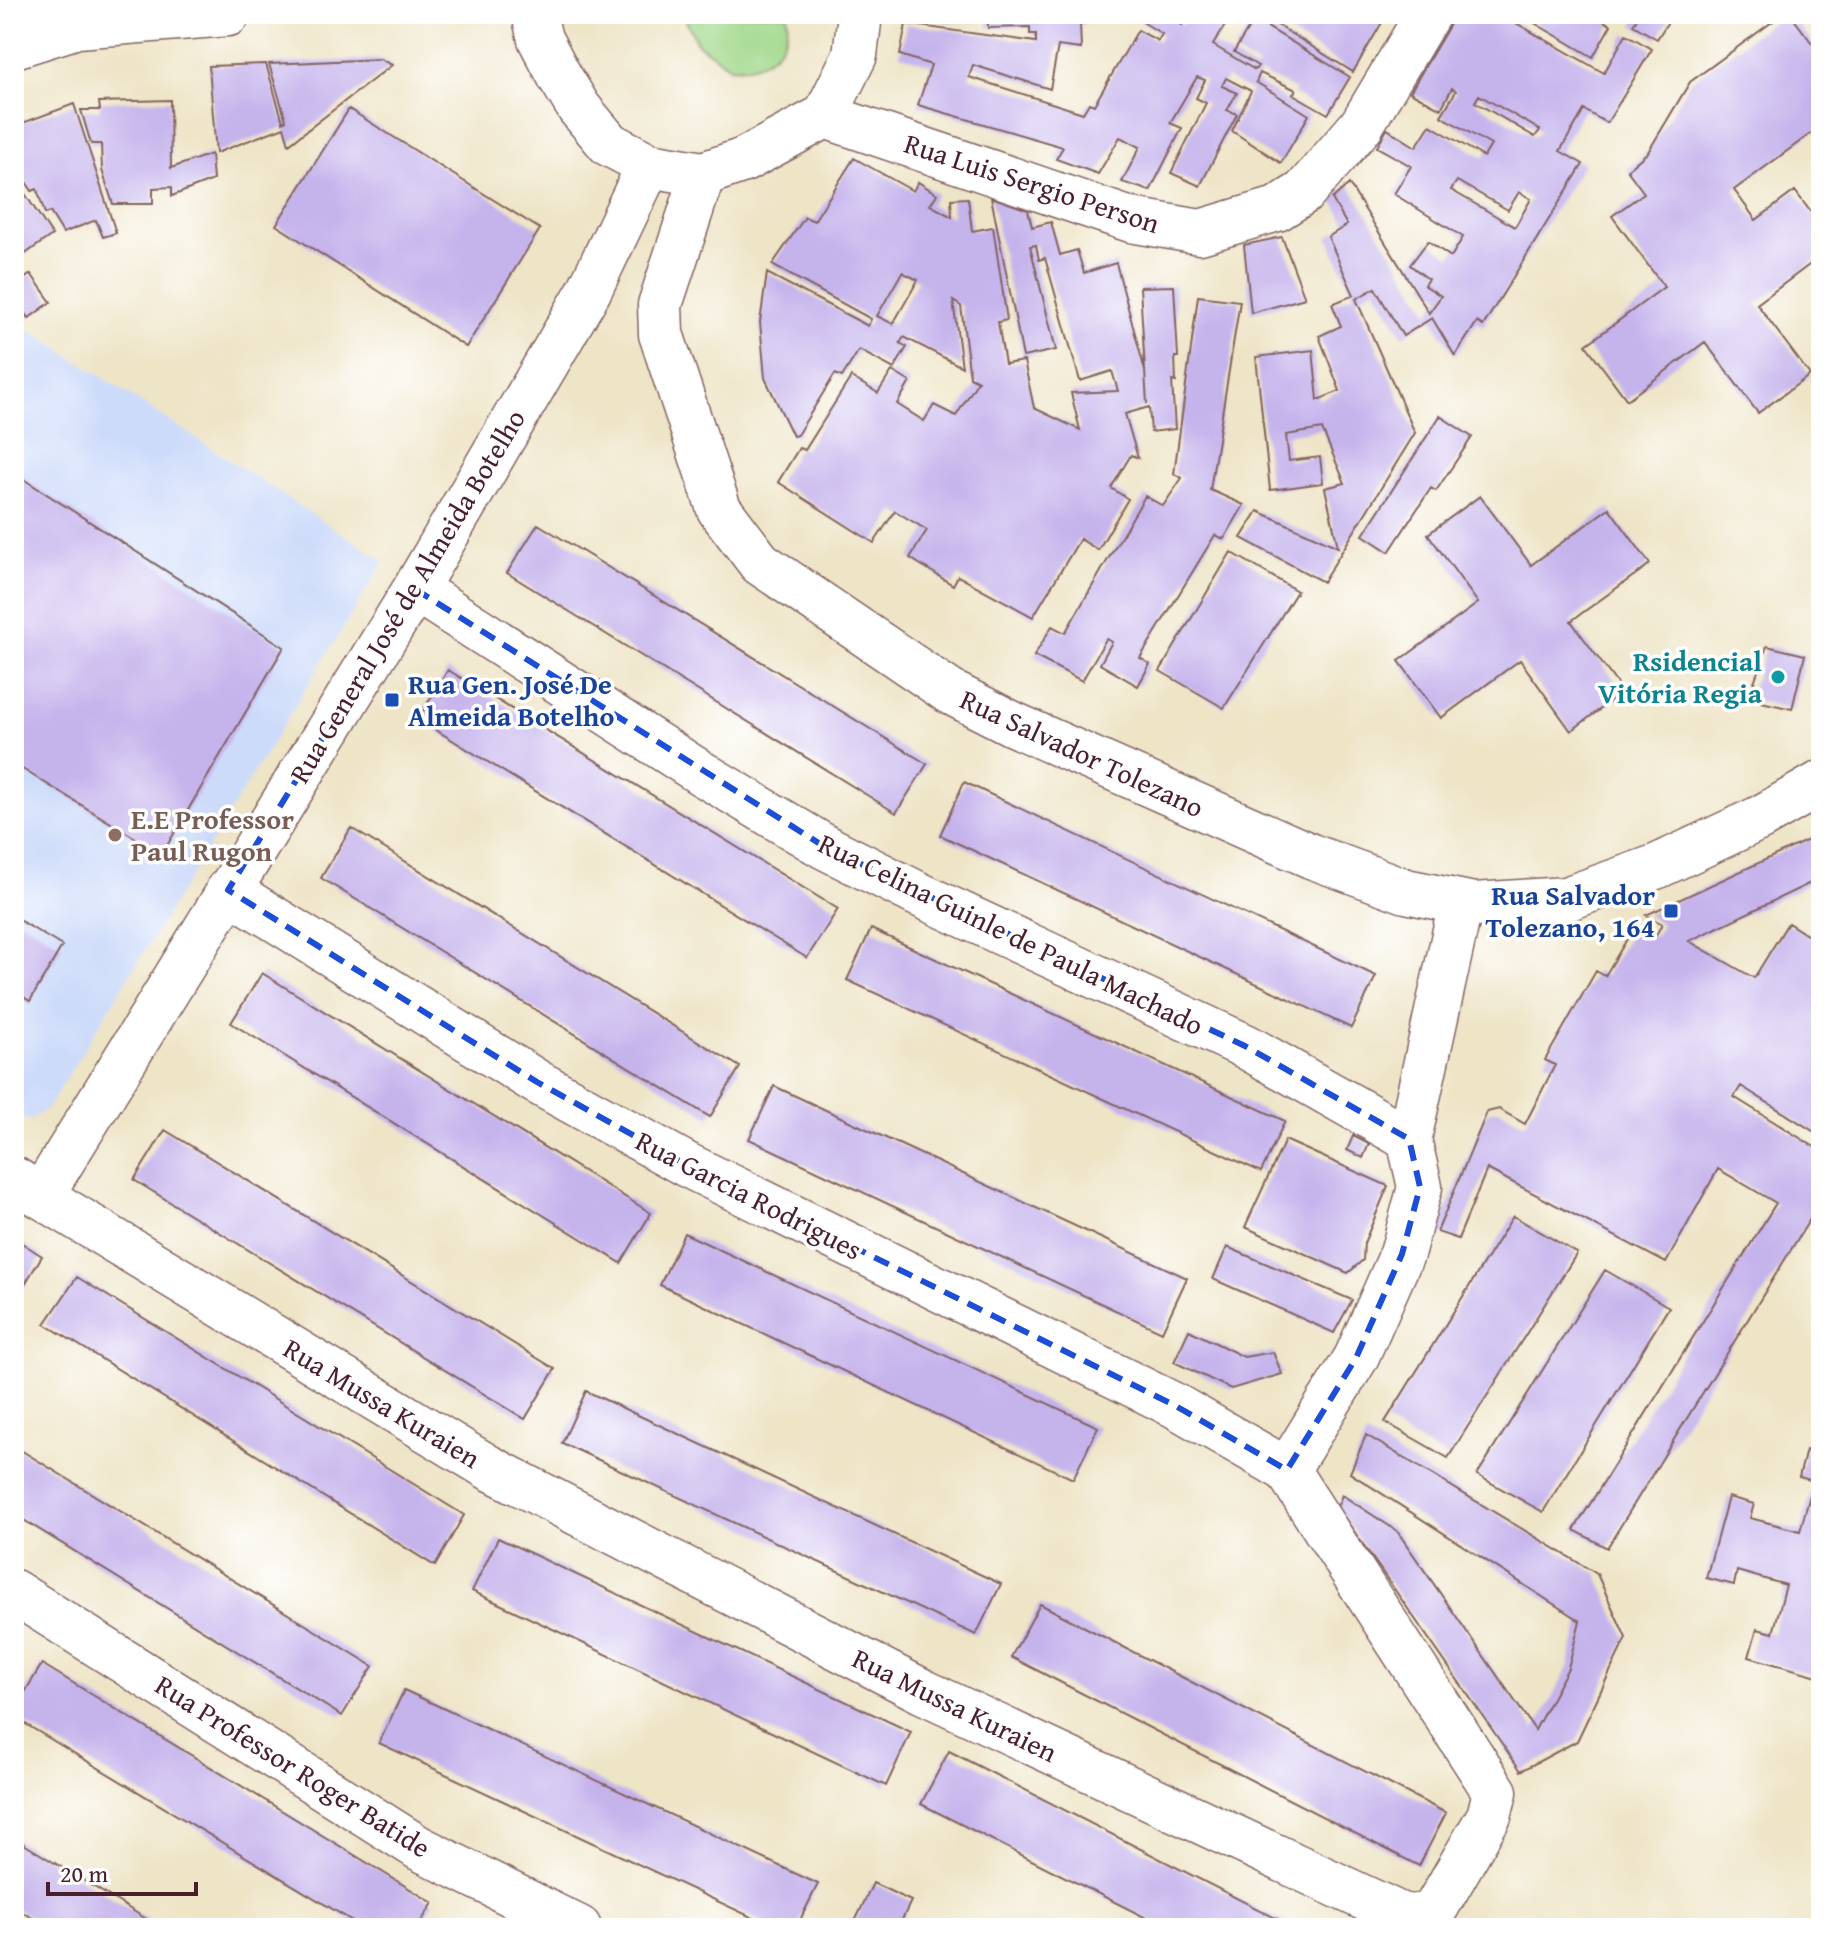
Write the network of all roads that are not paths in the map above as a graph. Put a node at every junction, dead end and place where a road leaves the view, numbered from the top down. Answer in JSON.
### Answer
{"nodes":[{"id":1,"x":228,"y":14,"type":"edge"},
{"id":2,"x":534,"y":14,"type":"edge"},
{"id":3,"x":860,"y":14,"type":"edge"},
{"id":4,"x":1428,"y":14,"type":"edge"},
{"id":5,"x":14,"y":46,"type":"edge"},
{"id":6,"x":825,"y":116,"type":"junction"},
{"id":7,"x":649,"y":165,"type":"junction"},
{"id":8,"x":703,"y":174,"type":"junction"},
{"id":9,"x":415,"y":589,"type":"junction"},
{"id":10,"x":1820,"y":779,"type":"edge"},
{"id":11,"x":228,"y":890,"type":"junction"},
{"id":12,"x":1461,"y":903,"type":"junction"},
{"id":13,"x":1409,"y":1139,"type":"junction"},
{"id":14,"x":28,"y":1187,"type":"edge"},
{"id":15,"x":1287,"y":1470,"type":"junction"},
{"id":16,"x":14,"y":1592,"type":"edge"},
{"id":17,"x":579,"y":1928,"type":"edge"}],
"edges":[{"from":1,"to":5,"type":"street"},
{"from":2,"to":7,"type":"street"},
{"from":3,"to":6,"type":"street"},
{"from":4,"to":6,"type":"street","name":"Rua Luis Sergio Person"},
{"from":6,"to":8,"type":"street"},
{"from":7,"to":8,"type":"street"},
{"from":7,"to":9,"type":"street","name":"Rua General José de Almeida Botelho"},
{"from":8,"to":12,"type":"street","name":"Rua Salvador Tolezano"},
{"from":9,"to":11,"type":"street","name":"Rua General José de Almeida Botelho"},
{"from":9,"to":13,"type":"street","name":"Rua Celina Guinle de Paula Machado"},
{"from":10,"to":12,"type":"street","name":"Rua Salvador Tolezano"},
{"from":11,"to":14,"type":"street","name":"Rua General José de Almeida Botelho"},
{"from":11,"to":15,"type":"street","name":"Rua Garcia Rodrigues"},
{"from":12,"to":13,"type":"street"},
{"from":13,"to":15,"type":"street"},
{"from":14,"to":15,"type":"street","name":"Rua Mussa Kuraien"},
{"from":16,"to":17,"type":"street","name":"Rua Professor Roger Batide"}]}
